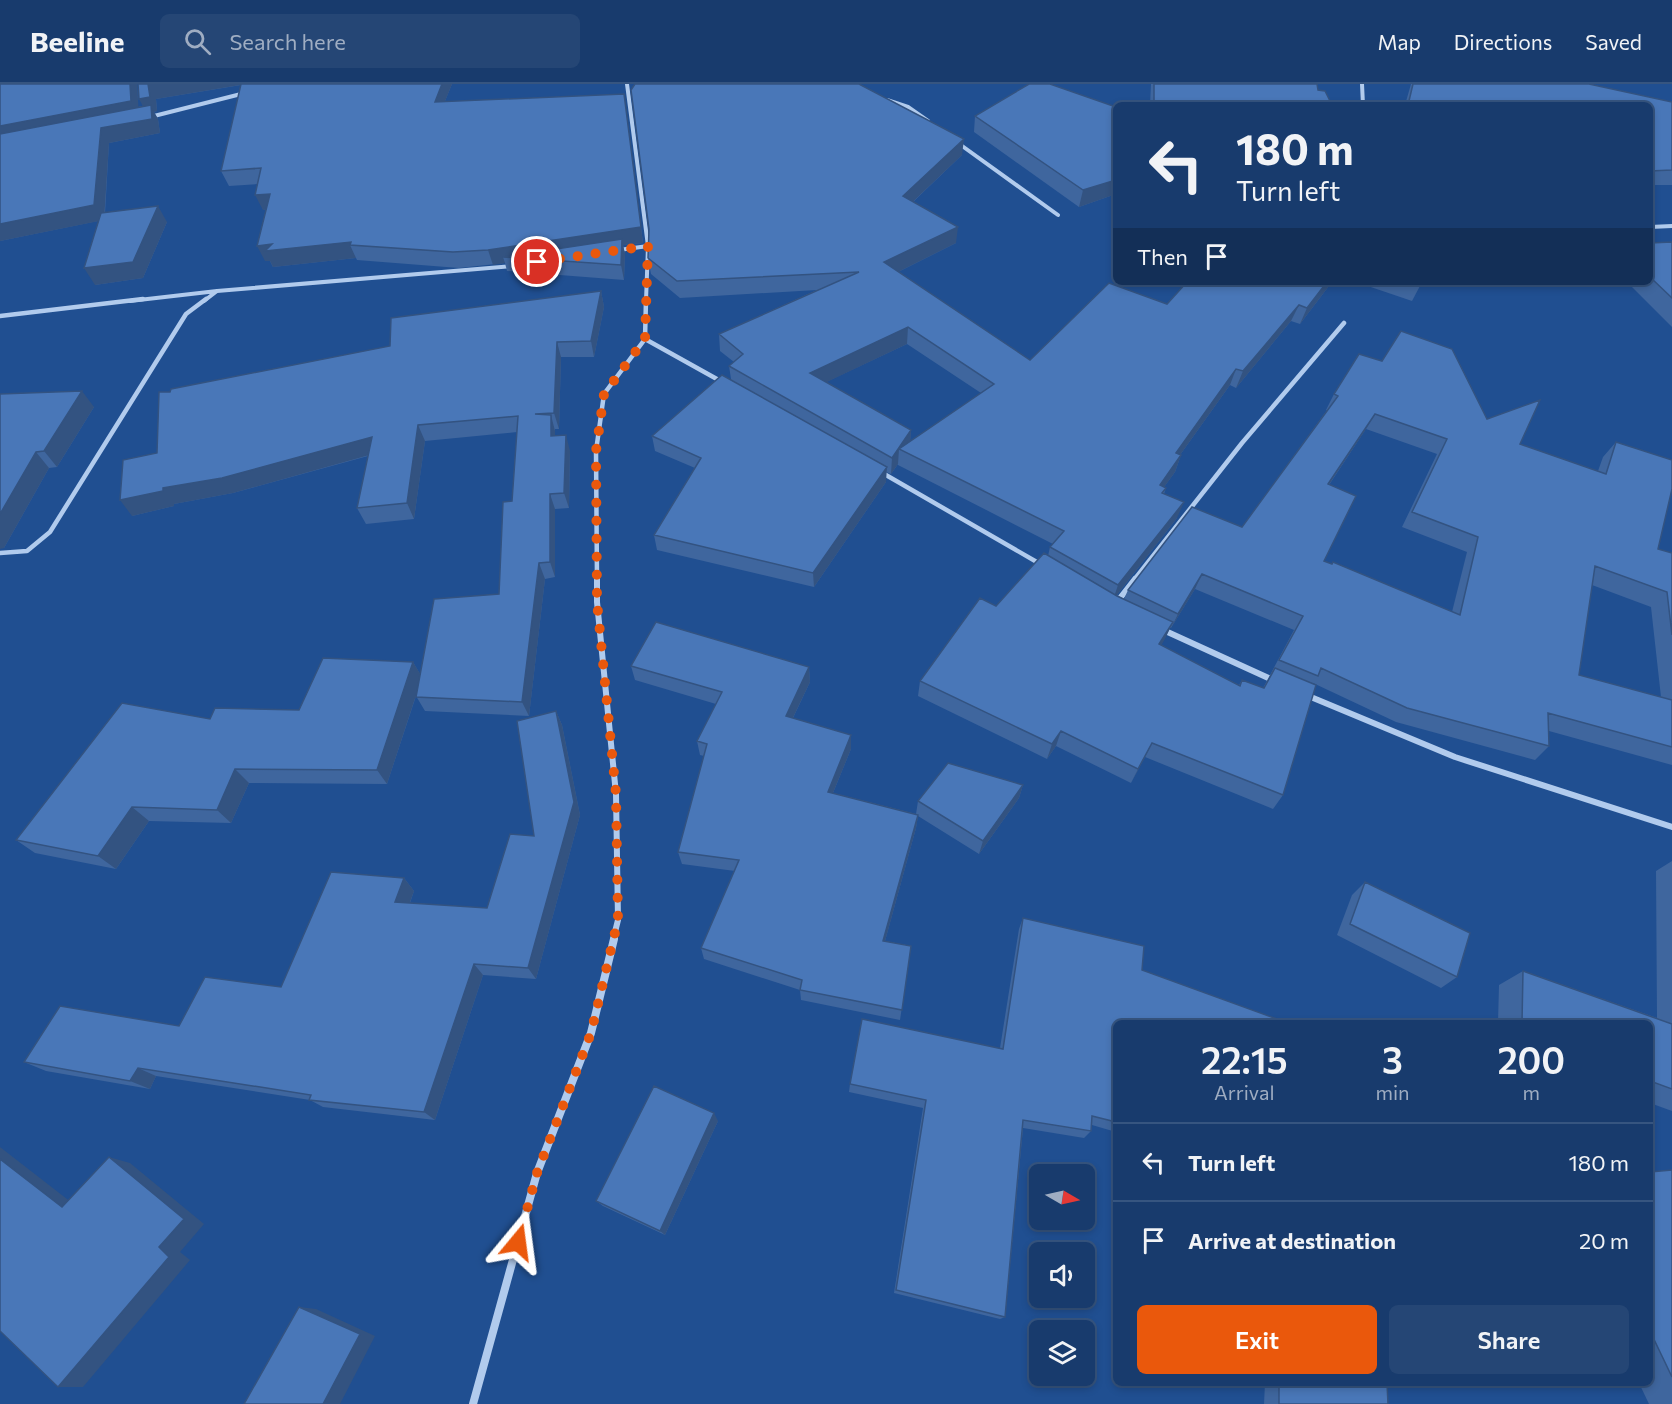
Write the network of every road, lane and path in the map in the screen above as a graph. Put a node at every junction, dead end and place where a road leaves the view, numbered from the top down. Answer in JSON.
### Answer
{"nodes":[{"id":1,"x":627,"y":84,"type":"edge"},
{"id":2,"x":1362,"y":84,"type":"edge"},
{"id":3,"x":246,"y":93,"type":"edge"},
{"id":4,"x":886,"y":99,"type":"edge"},
{"id":5,"x":1363,"y":102,"type":"edge"},
{"id":6,"x":142,"y":119,"type":"edge"},
{"id":7,"x":936,"y":127,"type":"edge"},
{"id":8,"x":955,"y":141,"type":"edge"},
{"id":9,"x":1058,"y":215,"type":"dead end"},
{"id":10,"x":1672,"y":226,"type":"edge"},
{"id":11,"x":1653,"y":227,"type":"edge"},
{"id":12,"x":648,"y":246,"type":"junction"},
{"id":13,"x":612,"y":251,"type":"edge"},
{"id":14,"x":517,"y":265,"type":"edge"},
{"id":15,"x":218,"y":291,"type":"junction"},
{"id":16,"x":0,"y":316,"type":"edge"},
{"id":17,"x":1344,"y":323,"type":"dead end"},
{"id":18,"x":645,"y":339,"type":"junction"},
{"id":19,"x":726,"y":384,"type":"edge"},
{"id":20,"x":868,"y":464,"type":"edge"},
{"id":21,"x":0,"y":553,"type":"edge"},
{"id":22,"x":1052,"y":571,"type":"edge"},
{"id":23,"x":1124,"y":612,"type":"edge"},
{"id":24,"x":1155,"y":626,"type":"edge"},
{"id":25,"x":1282,"y":685,"type":"edge"},
{"id":26,"x":1304,"y":694,"type":"edge"},
{"id":27,"x":1672,"y":828,"type":"edge"},
{"id":28,"x":473,"y":1404,"type":"edge"}],
"edges":[{"from":1,"to":12,"type":"street"},
{"from":2,"to":5,"type":"street"},
{"from":3,"to":6,"type":"street"},
{"from":4,"to":7,"type":"street"},
{"from":8,"to":9,"type":"street"},
{"from":10,"to":11,"type":"street"},
{"from":12,"to":13,"type":"street"},
{"from":12,"to":18,"type":"street"},
{"from":14,"to":15,"type":"street"},
{"from":15,"to":16,"type":"street"},
{"from":15,"to":21,"type":"street"},
{"from":17,"to":23,"type":"street"},
{"from":18,"to":19,"type":"street"},
{"from":18,"to":28,"type":"street"},
{"from":20,"to":22,"type":"street"},
{"from":24,"to":25,"type":"street"},
{"from":26,"to":27,"type":"street"}]}
